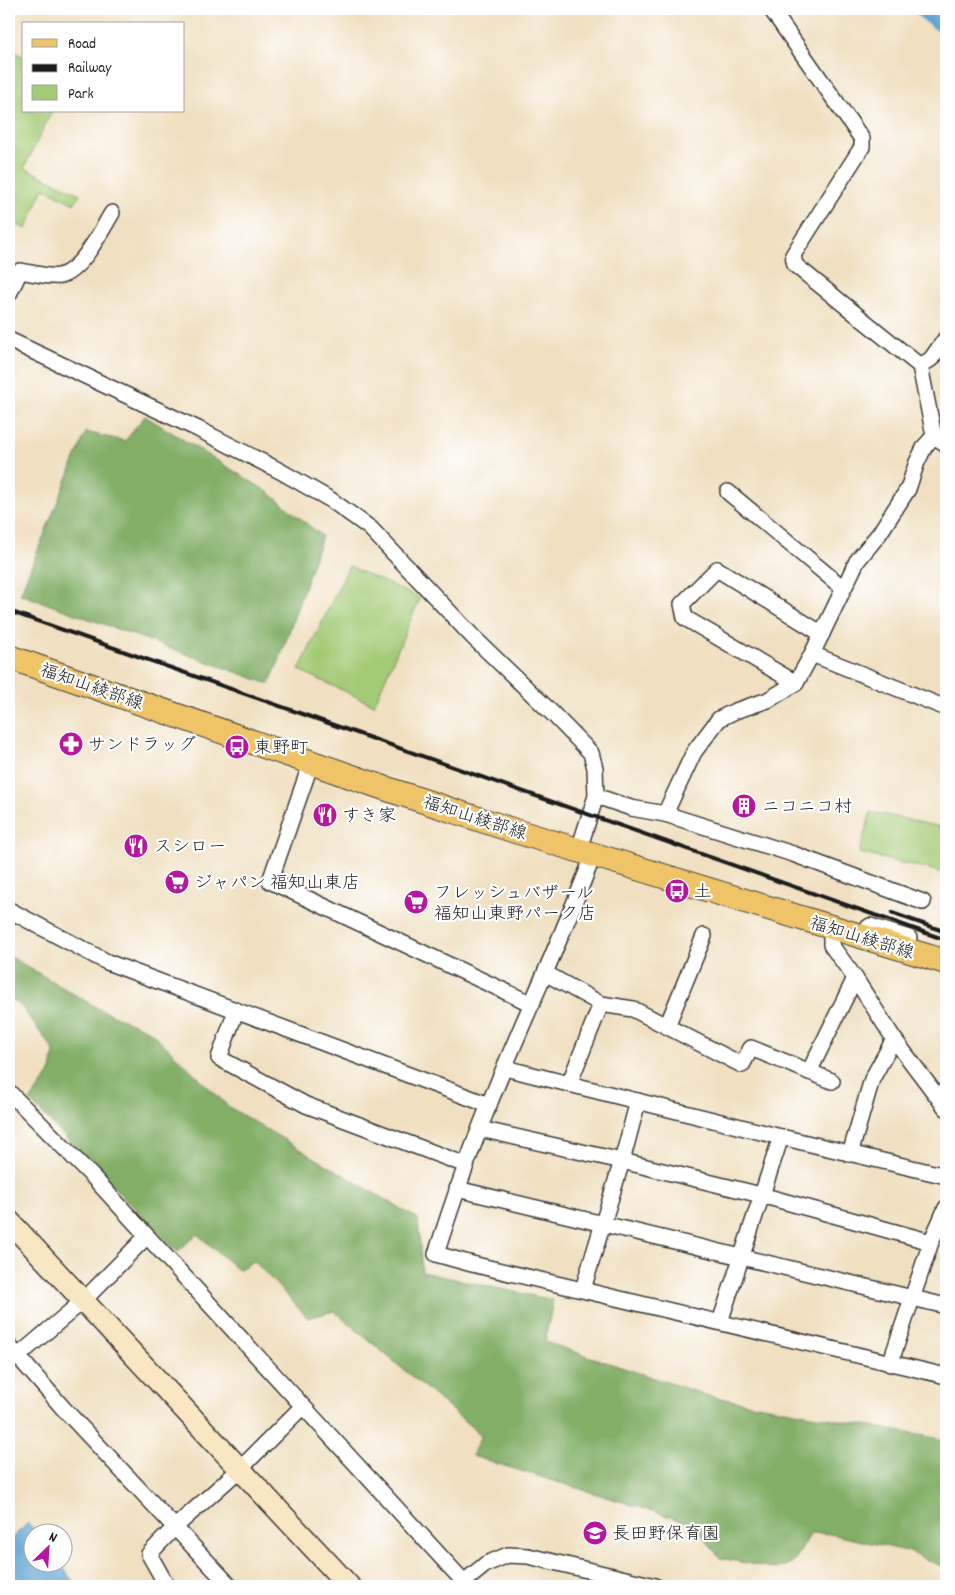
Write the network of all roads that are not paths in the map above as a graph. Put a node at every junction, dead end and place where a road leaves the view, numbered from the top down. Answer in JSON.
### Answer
{"nodes":[{"id":1,"x":771,"y":9,"type":"edge"},
{"id":2,"x":112,"y":213,"type":"dead end"},
{"id":3,"x":9,"y":294,"type":"edge"},
{"id":4,"x":946,"y":338,"type":"edge"},
{"id":5,"x":9,"y":340,"type":"edge"},
{"id":6,"x":920,"y":366,"type":"junction"},
{"id":7,"x":940,"y":440,"type":"edge"},
{"id":8,"x":728,"y":492,"type":"dead end"},
{"id":9,"x":843,"y":588,"type":"junction"},
{"id":10,"x":822,"y":634,"type":"junction"},
{"id":11,"x":812,"y":654,"type":"junction"},
{"id":12,"x":9,"y":657,"type":"edge"},
{"id":13,"x":796,"y":683,"type":"junction"},
{"id":14,"x":946,"y":708,"type":"edge"},
{"id":15,"x":312,"y":763,"type":"junction"},
{"id":16,"x":596,"y":796,"type":"junction"},
{"id":17,"x":665,"y":814,"type":"junction"},
{"id":18,"x":586,"y":851,"type":"junction"},
{"id":19,"x":923,"y":902,"type":"dead end"},
{"id":20,"x":9,"y":910,"type":"edge"},
{"id":21,"x":831,"y":928,"type":"junction"},
{"id":22,"x":704,"y":936,"type":"dead end"},
{"id":23,"x":858,"y":936,"type":"junction"},
{"id":24,"x":946,"y":950,"type":"edge"},
{"id":25,"x":946,"y":962,"type":"edge"},
{"id":26,"x":545,"y":974,"type":"junction"},
{"id":27,"x":855,"y":978,"type":"junction"},
{"id":28,"x":532,"y":1004,"type":"junction"},
{"id":29,"x":601,"y":1004,"type":"junction"},
{"id":30,"x":236,"y":1011,"type":"junction"},
{"id":31,"x":667,"y":1026,"type":"junction"},
{"id":32,"x":894,"y":1039,"type":"junction"},
{"id":33,"x":505,"y":1068,"type":"junction"},
{"id":34,"x":808,"y":1072,"type":"junction"},
{"id":35,"x":832,"y":1081,"type":"dead end"},
{"id":36,"x":569,"y":1084,"type":"junction"},
{"id":37,"x":9,"y":1092,"type":"edge"},
{"id":38,"x":638,"y":1101,"type":"junction"},
{"id":39,"x":489,"y":1105,"type":"junction"},
{"id":40,"x":946,"y":1108,"type":"edge"},
{"id":41,"x":480,"y":1129,"type":"junction"},
{"id":42,"x":781,"y":1137,"type":"junction"},
{"id":43,"x":850,"y":1154,"type":"junction"},
{"id":44,"x":622,"y":1161,"type":"junction"},
{"id":45,"x":466,"y":1164,"type":"junction"},
{"id":46,"x":946,"y":1176,"type":"edge"},
{"id":47,"x":457,"y":1189,"type":"junction"},
{"id":48,"x":762,"y":1196,"type":"junction"},
{"id":49,"x":946,"y":1208,"type":"edge"},
{"id":50,"x":9,"y":1221,"type":"edge"},
{"id":51,"x":603,"y":1224,"type":"junction"},
{"id":52,"x":146,"y":1237,"type":"junction"},
{"id":53,"x":931,"y":1242,"type":"junction"},
{"id":54,"x":741,"y":1258,"type":"junction"},
{"id":55,"x":582,"y":1290,"type":"junction"},
{"id":56,"x":912,"y":1298,"type":"junction"},
{"id":57,"x":84,"y":1300,"type":"junction"},
{"id":58,"x":946,"y":1306,"type":"edge"},
{"id":59,"x":720,"y":1322,"type":"junction"},
{"id":60,"x":13,"y":1351,"type":"edge"},
{"id":61,"x":890,"y":1364,"type":"junction"},
{"id":62,"x":946,"y":1376,"type":"edge"},
{"id":63,"x":302,"y":1407,"type":"junction"},
{"id":64,"x":240,"y":1469,"type":"junction"},
{"id":65,"x":175,"y":1527,"type":"junction"},
{"id":66,"x":462,"y":1584,"type":"edge"},
{"id":67,"x":166,"y":1586,"type":"edge"},
{"id":68,"x":230,"y":1586,"type":"edge"},
{"id":69,"x":348,"y":1586,"type":"edge"},
{"id":70,"x":655,"y":1586,"type":"edge"}],
"edges":[{"from":1,"to":6,"type":"street"},
{"from":2,"to":3,"type":"street"},
{"from":4,"to":6,"type":"street"},
{"from":5,"to":16,"type":"street"},
{"from":6,"to":7,"type":"street"},
{"from":7,"to":9,"type":"street"},
{"from":8,"to":9,"type":"street"},
{"from":9,"to":10,"type":"street"},
{"from":10,"to":11,"type":"street"},
{"from":10,"to":13,"type":"street"},
{"from":11,"to":13,"type":"street"},
{"from":11,"to":14,"type":"street"},
{"from":12,"to":15,"type":"main road","name":"福知山綾部線"},
{"from":13,"to":17,"type":"street"},
{"from":15,"to":18,"type":"main road","name":"福知山綾部線"},
{"from":15,"to":28,"type":"street"},
{"from":16,"to":17,"type":"street"},
{"from":16,"to":18,"type":"street"},
{"from":17,"to":19,"type":"street"},
{"from":18,"to":21,"type":"main road","name":"福知山綾部線"},
{"from":18,"to":26,"type":"street"},
{"from":20,"to":30,"type":"street"},
{"from":21,"to":23,"type":"main road","name":"福知山綾部線"},
{"from":21,"to":27,"type":"street"},
{"from":22,"to":31,"type":"street"},
{"from":23,"to":24,"type":"street"},
{"from":23,"to":25,"type":"main road","name":"福知山綾部線"},
{"from":26,"to":28,"type":"street"},
{"from":26,"to":29,"type":"street"},
{"from":27,"to":32,"type":"street"},
{"from":27,"to":34,"type":"street"},
{"from":28,"to":33,"type":"street"},
{"from":29,"to":31,"type":"street"},
{"from":29,"to":36,"type":"street"},
{"from":30,"to":39,"type":"street"},
{"from":30,"to":45,"type":"street"},
{"from":31,"to":34,"type":"street"},
{"from":32,"to":40,"type":"street"},
{"from":32,"to":43,"type":"street"},
{"from":33,"to":36,"type":"street"},
{"from":33,"to":39,"type":"street"},
{"from":34,"to":35,"type":"street"},
{"from":36,"to":38,"type":"street"},
{"from":37,"to":52,"type":"street"},
{"from":38,"to":42,"type":"street"},
{"from":38,"to":44,"type":"street"},
{"from":39,"to":41,"type":"street"},
{"from":41,"to":44,"type":"street"},
{"from":41,"to":45,"type":"street"},
{"from":42,"to":43,"type":"street"},
{"from":42,"to":48,"type":"street"},
{"from":43,"to":46,"type":"street"},
{"from":44,"to":48,"type":"street"},
{"from":44,"to":51,"type":"street"},
{"from":45,"to":47,"type":"street"},
{"from":47,"to":51,"type":"street"},
{"from":47,"to":55,"type":"street"},
{"from":48,"to":53,"type":"street"},
{"from":48,"to":54,"type":"street"},
{"from":49,"to":53,"type":"street"},
{"from":50,"to":57,"type":"street"},
{"from":51,"to":54,"type":"street"},
{"from":51,"to":55,"type":"street"},
{"from":52,"to":57,"type":"street"},
{"from":52,"to":63,"type":"street"},
{"from":53,"to":56,"type":"street"},
{"from":54,"to":56,"type":"street"},
{"from":54,"to":59,"type":"street"},
{"from":55,"to":59,"type":"street"},
{"from":56,"to":58,"type":"street"},
{"from":56,"to":61,"type":"street"},
{"from":57,"to":60,"type":"street"},
{"from":57,"to":64,"type":"street"},
{"from":59,"to":61,"type":"street"},
{"from":60,"to":65,"type":"street"},
{"from":61,"to":62,"type":"street"},
{"from":63,"to":64,"type":"street"},
{"from":63,"to":66,"type":"street"},
{"from":64,"to":65,"type":"street"},
{"from":64,"to":69,"type":"street"},
{"from":65,"to":67,"type":"street"},
{"from":65,"to":68,"type":"street"},
{"from":66,"to":70,"type":"street"}]}
